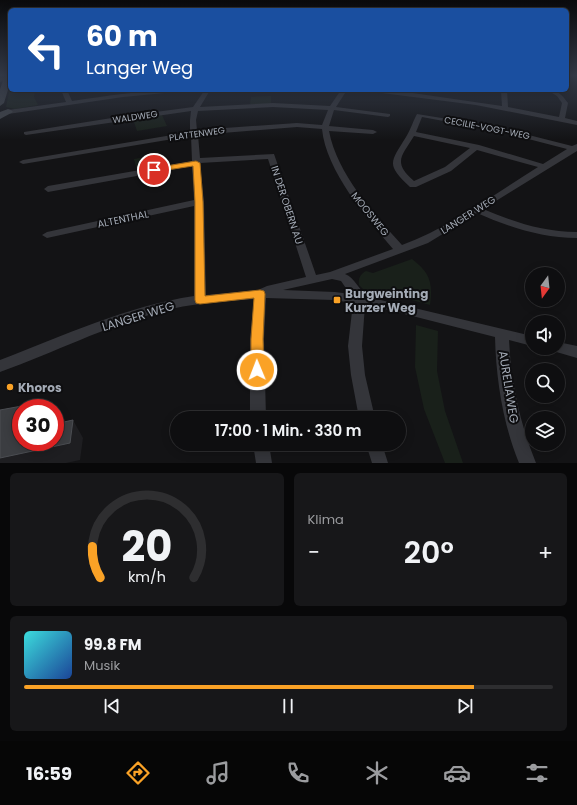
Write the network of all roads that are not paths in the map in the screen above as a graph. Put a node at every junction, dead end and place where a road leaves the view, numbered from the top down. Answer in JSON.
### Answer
{"nodes":[{"id":1,"x":67,"y":97,"type":"edge"},
{"id":2,"x":101,"y":97,"type":"edge"},
{"id":3,"x":203,"y":97,"type":"edge"},
{"id":4,"x":340,"y":97,"type":"edge"},
{"id":5,"x":436,"y":97,"type":"edge"},
{"id":6,"x":504,"y":97,"type":"edge"},
{"id":7,"x":560,"y":97,"type":"edge"},
{"id":8,"x":446,"y":98,"type":"joint"},
{"id":9,"x":69,"y":102,"type":"junction"},
{"id":10,"x":333,"y":108,"type":"junction"},
{"id":11,"x":505,"y":108,"type":"junction"},
{"id":12,"x":195,"y":110,"type":"junction"},
{"id":13,"x":3,"y":112,"type":"edge"},
{"id":14,"x":388,"y":115,"type":"dead end"},
{"id":15,"x":562,"y":119,"type":"junction"},
{"id":16,"x":577,"y":123,"type":"edge"},
{"id":17,"x":324,"y":127,"type":"junction"},
{"id":18,"x":372,"y":132,"type":"dead end"},
{"id":19,"x":26,"y":133,"type":"dead end"},
{"id":20,"x":193,"y":133,"type":"junction"},
{"id":21,"x":412,"y":133,"type":"junction"},
{"id":22,"x":476,"y":147,"type":"junction"},
{"id":23,"x":575,"y":148,"type":"edge"},
{"id":24,"x":23,"y":162,"type":"dead end"},
{"id":25,"x":196,"y":162,"type":"junction"},
{"id":26,"x":545,"y":167,"type":"junction"},
{"id":27,"x":48,"y":189,"type":"dead end"},
{"id":28,"x":199,"y":202,"type":"junction"},
{"id":29,"x":477,"y":210,"type":"junction"},
{"id":30,"x":47,"y":235,"type":"dead end"},
{"id":31,"x":577,"y":235,"type":"edge"},
{"id":32,"x":400,"y":250,"type":"junction"},
{"id":33,"x":350,"y":268,"type":"junction"},
{"id":34,"x":330,"y":276,"type":"junction"},
{"id":35,"x":312,"y":279,"type":"junction"},
{"id":36,"x":356,"y":292,"type":"junction"},
{"id":37,"x":260,"y":294,"type":"junction"},
{"id":38,"x":334,"y":296,"type":"junction"},
{"id":39,"x":200,"y":300,"type":"junction"},
{"id":40,"x":502,"y":333,"type":"junction"},
{"id":41,"x":525,"y":339,"type":"edge"},
{"id":42,"x":565,"y":349,"type":"edge"},
{"id":43,"x":577,"y":352,"type":"edge"},
{"id":44,"x":0,"y":366,"type":"edge"},
{"id":45,"x":258,"y":411,"type":"edge"},
{"id":46,"x":366,"y":411,"type":"edge"},
{"id":47,"x":262,"y":451,"type":"edge"},
{"id":48,"x":376,"y":451,"type":"edge"},
{"id":49,"x":264,"y":463,"type":"edge"},
{"id":50,"x":380,"y":463,"type":"edge"},
{"id":51,"x":528,"y":463,"type":"edge"}],
"edges":[{"from":1,"to":9,"type":"street"},
{"from":2,"to":9,"type":"street"},
{"from":3,"to":12,"type":"street"},
{"from":4,"to":10,"type":"street"},
{"from":5,"to":8,"type":"street"},
{"from":6,"to":11,"type":"street"},
{"from":7,"to":15,"type":"street"},
{"from":8,"to":11,"type":"street"},
{"from":9,"to":13,"type":"street"},
{"from":10,"to":12,"type":"street","name":"WALDWEG"},
{"from":10,"to":14,"type":"street","name":"WALDWEG"},
{"from":10,"to":17,"type":"street"},
{"from":11,"to":15,"type":"street"},
{"from":12,"to":19,"type":"street","name":"WALDWEG"},
{"from":12,"to":20,"type":"street"},
{"from":15,"to":16,"type":"street"},
{"from":17,"to":18,"type":"street","name":"PLATTENWEG"},
{"from":17,"to":20,"type":"street","name":"PLATTENWEG"},
{"from":17,"to":32,"type":"street","name":"MOOSWEG"},
{"from":20,"to":24,"type":"street","name":"PLATTENWEG"},
{"from":20,"to":25,"type":"street"},
{"from":21,"to":22,"type":"street","name":"CECILIE-VOGT-WEG"},
{"from":21,"to":22,"type":"street","name":"CECILIE-VOGT-WEG"},
{"from":21,"to":23,"type":"street","name":"CECILIE-VOGT-WEG"},
{"from":22,"to":26,"type":"street","name":"CECILIE-VOGT-WEG"},
{"from":23,"to":26,"type":"street","name":"LANGER WEG"},
{"from":25,"to":27,"type":"street","name":"IN DER OBERN AU"},
{"from":25,"to":28,"type":"street"},
{"from":25,"to":35,"type":"street","name":"IN DER OBERN AU"},
{"from":26,"to":29,"type":"street","name":"LANGER WEG"},
{"from":28,"to":30,"type":"street","name":"ALTENTHAL"},
{"from":28,"to":39,"type":"street"},
{"from":29,"to":31,"type":"street"},
{"from":29,"to":32,"type":"street","name":"LANGER WEG"},
{"from":32,"to":33,"type":"street","name":"LANGER WEG"},
{"from":33,"to":34,"type":"street","name":"LANGER WEG"},
{"from":33,"to":36,"type":"street"},
{"from":34,"to":35,"type":"street","name":"LANGER WEG"},
{"from":34,"to":36,"type":"street"},
{"from":34,"to":38,"type":"street"},
{"from":35,"to":37,"type":"street","name":"LANGER WEG"},
{"from":36,"to":38,"type":"street"},
{"from":36,"to":40,"type":"street"},
{"from":36,"to":46,"type":"street"},
{"from":37,"to":38,"type":"street"},
{"from":37,"to":39,"type":"street","name":"LANGER WEG"},
{"from":37,"to":45,"type":"street"},
{"from":39,"to":44,"type":"street","name":"LANGER WEG"},
{"from":40,"to":41,"type":"street"},
{"from":40,"to":51,"type":"street","name":"AURELIAWEG"},
{"from":42,"to":43,"type":"street"},
{"from":47,"to":49,"type":"street"},
{"from":48,"to":50,"type":"street"}]}
